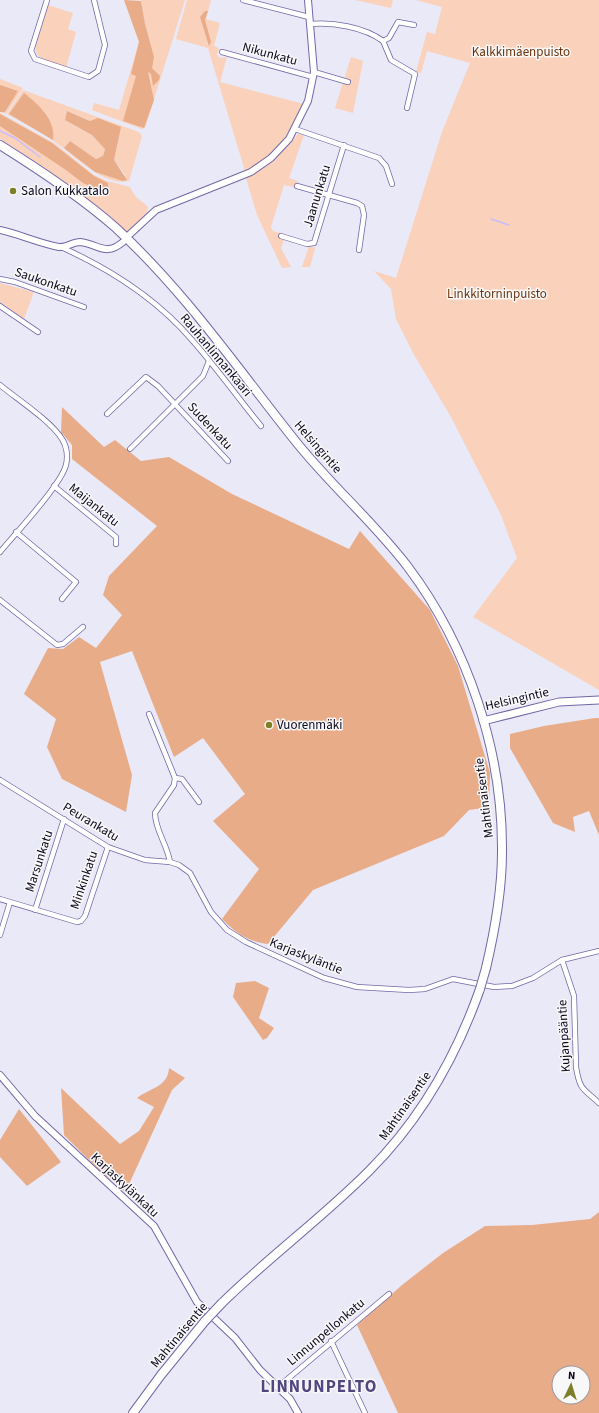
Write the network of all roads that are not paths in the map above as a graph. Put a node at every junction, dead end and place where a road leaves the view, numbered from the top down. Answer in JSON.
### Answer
{"nodes":[{"id":1,"x":47,"y":0,"type":"edge"},
{"id":2,"x":94,"y":0,"type":"edge"},
{"id":3,"x":243,"y":0,"type":"edge"},
{"id":4,"x":308,"y":0,"type":"edge"},
{"id":5,"x":309,"y":17,"type":"junction"},
{"id":6,"x":310,"y":24,"type":"junction"},
{"id":7,"x":414,"y":25,"type":"dead end"},
{"id":8,"x":383,"y":41,"type":"junction"},
{"id":9,"x":222,"y":52,"type":"dead end"},
{"id":10,"x":313,"y":74,"type":"junction"},
{"id":11,"x":348,"y":82,"type":"dead end"},
{"id":12,"x":407,"y":108,"type":"dead end"},
{"id":13,"x":296,"y":129,"type":"junction"},
{"id":14,"x":0,"y":145,"type":"edge"},
{"id":15,"x":344,"y":145,"type":"junction"},
{"id":16,"x":392,"y":184,"type":"dead end"},
{"id":17,"x":297,"y":186,"type":"dead end"},
{"id":18,"x":328,"y":195,"type":"junction"},
{"id":19,"x":0,"y":230,"type":"edge"},
{"id":20,"x":129,"y":235,"type":"dead end"},
{"id":21,"x":281,"y":236,"type":"dead end"},
{"id":22,"x":123,"y":242,"type":"dead end"},
{"id":23,"x":61,"y":247,"type":"junction"},
{"id":24,"x":359,"y":250,"type":"dead end"},
{"id":25,"x":0,"y":279,"type":"edge"},
{"id":26,"x":0,"y":306,"type":"edge"},
{"id":27,"x":84,"y":306,"type":"dead end"},
{"id":28,"x":38,"y":332,"type":"dead end"},
{"id":29,"x":209,"y":361,"type":"junction"},
{"id":30,"x":0,"y":385,"type":"edge"},
{"id":31,"x":175,"y":405,"type":"junction"},
{"id":32,"x":106,"y":414,"type":"dead end"},
{"id":33,"x":261,"y":426,"type":"dead end"},
{"id":34,"x":130,"y":449,"type":"dead end"},
{"id":35,"x":228,"y":461,"type":"dead end"},
{"id":36,"x":54,"y":486,"type":"junction"},
{"id":37,"x":16,"y":532,"type":"junction"},
{"id":38,"x":116,"y":544,"type":"dead end"},
{"id":39,"x":0,"y":552,"type":"edge"},
{"id":40,"x":0,"y":600,"type":"edge"},
{"id":41,"x":62,"y":600,"type":"dead end"},
{"id":42,"x":83,"y":627,"type":"dead end"},
{"id":43,"x":599,"y":700,"type":"edge"},
{"id":44,"x":149,"y":714,"type":"dead end"},
{"id":45,"x":483,"y":721,"type":"junction"},
{"id":46,"x":176,"y":778,"type":"junction"},
{"id":47,"x":0,"y":780,"type":"edge"},
{"id":48,"x":199,"y":802,"type":"dead end"},
{"id":49,"x":64,"y":819,"type":"junction"},
{"id":50,"x":108,"y":847,"type":"junction"},
{"id":51,"x":170,"y":862,"type":"junction"},
{"id":52,"x":0,"y":899,"type":"edge"},
{"id":53,"x":10,"y":902,"type":"junction"},
{"id":54,"x":35,"y":910,"type":"junction"},
{"id":55,"x":219,"y":922,"type":"joint"},
{"id":56,"x":0,"y":935,"type":"edge"},
{"id":57,"x":599,"y":951,"type":"edge"},
{"id":58,"x":562,"y":960,"type":"junction"},
{"id":59,"x":0,"y":1075,"type":"edge"},
{"id":60,"x":599,"y":1103,"type":"edge"},
{"id":61,"x":389,"y":1294,"type":"dead end"},
{"id":62,"x":331,"y":1341,"type":"junction"},
{"id":63,"x":278,"y":1387,"type":"junction"},
{"id":64,"x":133,"y":1413,"type":"edge"},
{"id":65,"x":298,"y":1413,"type":"edge"},
{"id":66,"x":364,"y":1413,"type":"edge"}],
"edges":[{"from":1,"to":2,"type":"street"},
{"from":3,"to":5,"type":"street"},
{"from":4,"to":5,"type":"street"},
{"from":5,"to":6,"type":"street"},
{"from":6,"to":8,"type":"street"},
{"from":6,"to":10,"type":"street"},
{"from":7,"to":8,"type":"street"},
{"from":8,"to":12,"type":"street"},
{"from":9,"to":10,"type":"street","name":"Nikunkatu"},
{"from":10,"to":11,"type":"street","name":"Nikunkatu"},
{"from":10,"to":13,"type":"street"},
{"from":13,"to":15,"type":"street"},
{"from":13,"to":20,"type":"street"},
{"from":14,"to":45,"type":"main road","name":"Helsingintie"},
{"from":15,"to":16,"type":"street"},
{"from":15,"to":18,"type":"street","name":"Jaanunkatu"},
{"from":17,"to":18,"type":"street"},
{"from":18,"to":21,"type":"street","name":"Jaanunkatu"},
{"from":18,"to":24,"type":"street"},
{"from":19,"to":23,"type":"street","name":"Rauhanlinnankaari"},
{"from":22,"to":23,"type":"street"},
{"from":23,"to":29,"type":"street","name":"Rauhanlinnankaari"},
{"from":25,"to":27,"type":"street","name":"Saukonkatu"},
{"from":26,"to":28,"type":"street"},
{"from":29,"to":31,"type":"street"},
{"from":29,"to":33,"type":"street","name":"Rauhanlinnankaari"},
{"from":30,"to":36,"type":"street"},
{"from":31,"to":32,"type":"street","name":"Sudenkatu"},
{"from":31,"to":34,"type":"street"},
{"from":31,"to":35,"type":"street","name":"Sudenkatu"},
{"from":36,"to":37,"type":"street"},
{"from":36,"to":38,"type":"street","name":"Maijankatu"},
{"from":37,"to":39,"type":"street"},
{"from":37,"to":41,"type":"street"},
{"from":40,"to":42,"type":"street"},
{"from":43,"to":45,"type":"main road","name":"Helsingintie"},
{"from":44,"to":46,"type":"street"},
{"from":45,"to":64,"type":"main road","name":"Mahtinaisentie","bridge":true},
{"from":46,"to":48,"type":"street"},
{"from":46,"to":51,"type":"street"},
{"from":47,"to":49,"type":"street","name":"Peurankatu"},
{"from":49,"to":50,"type":"street","name":"Peurankatu"},
{"from":49,"to":54,"type":"street","name":"Marsunkatu"},
{"from":50,"to":51,"type":"street","name":"Peurankatu"},
{"from":50,"to":54,"type":"street","name":"Minkinkatu"},
{"from":51,"to":55,"type":"street","name":"Peurankatu"},
{"from":52,"to":53,"type":"street"},
{"from":53,"to":54,"type":"street"},
{"from":53,"to":56,"type":"street"},
{"from":55,"to":58,"type":"street","name":"Karjaskyläntie"},
{"from":57,"to":58,"type":"street","name":"Karjaskyläntie"},
{"from":58,"to":60,"type":"street","name":"Kujanpääntie"},
{"from":59,"to":63,"type":"street","name":"Karjaskylänkatu"},
{"from":61,"to":62,"type":"street","name":"Linnunpellonkatu"},
{"from":62,"to":63,"type":"street","name":"Linnunpellonkatu"},
{"from":62,"to":66,"type":"street"},
{"from":63,"to":65,"type":"street","name":"Karjaskylänkatu"}]}
